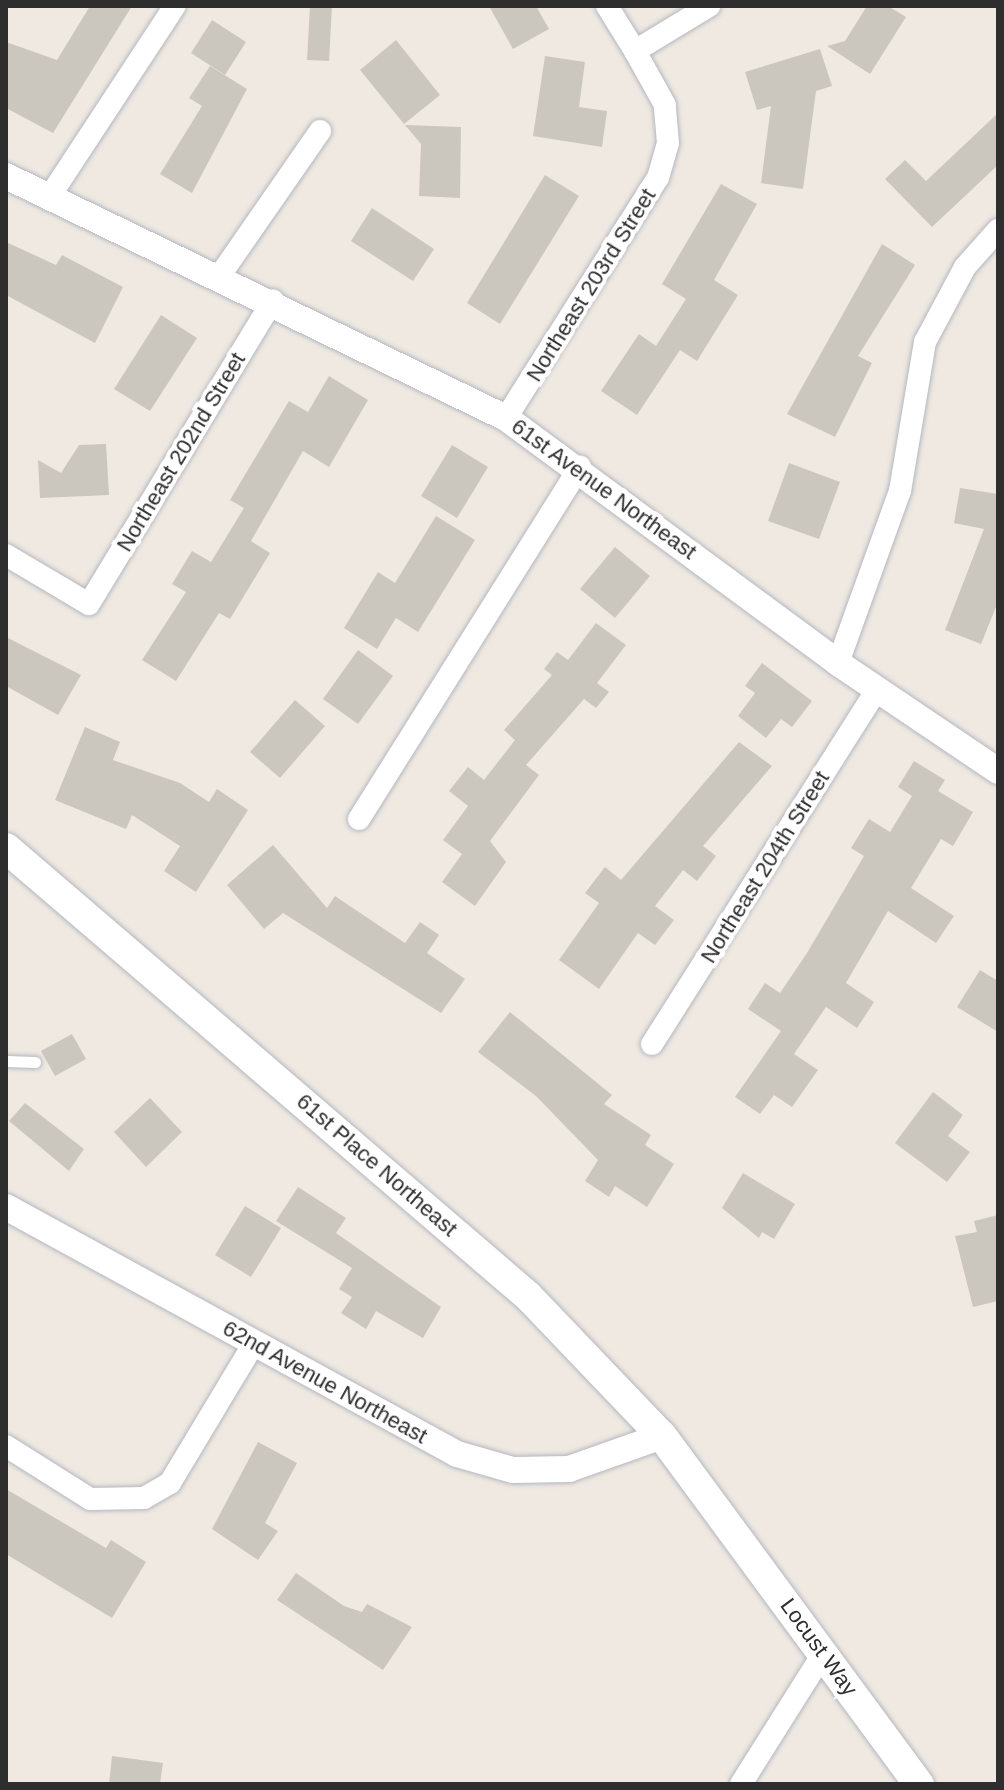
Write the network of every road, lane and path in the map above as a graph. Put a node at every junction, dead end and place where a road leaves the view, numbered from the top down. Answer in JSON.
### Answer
{"nodes":[{"id":1,"x":175,"y":6,"type":"edge"},
{"id":2,"x":607,"y":6,"type":"edge"},
{"id":3,"x":709,"y":6,"type":"edge"},
{"id":4,"x":635,"y":51,"type":"junction"},
{"id":5,"x":320,"y":131,"type":"dead end"},
{"id":6,"x":6,"y":176,"type":"edge"},
{"id":7,"x":50,"y":196,"type":"junction"},
{"id":8,"x":998,"y":230,"type":"edge"},
{"id":9,"x":221,"y":274,"type":"junction"},
{"id":10,"x":273,"y":300,"type":"junction"},
{"id":11,"x":506,"y":418,"type":"junction"},
{"id":12,"x":580,"y":467,"type":"junction"},
{"id":13,"x":6,"y":555,"type":"edge"},
{"id":14,"x":838,"y":663,"type":"junction"},
{"id":15,"x":877,"y":689,"type":"junction"},
{"id":16,"x":998,"y":771,"type":"edge"},
{"id":17,"x":359,"y":819,"type":"dead end"},
{"id":18,"x":6,"y":848,"type":"edge"},
{"id":19,"x":652,"y":1044,"type":"dead end"},
{"id":20,"x":6,"y":1061,"type":"edge"},
{"id":21,"x":35,"y":1062,"type":"dead end"},
{"id":22,"x":6,"y":1207,"type":"edge"},
{"id":23,"x":254,"y":1343,"type":"junction"},
{"id":24,"x":662,"y":1436,"type":"junction"},
{"id":25,"x":6,"y":1446,"type":"edge"},
{"id":26,"x":720,"y":1510,"type":"joint"},
{"id":27,"x":823,"y":1654,"type":"junction"},
{"id":28,"x":741,"y":1784,"type":"edge"},
{"id":29,"x":919,"y":1784,"type":"edge"}],
"edges":[{"from":1,"to":7,"type":"street"},
{"from":2,"to":4,"type":"street","name":"Northeast 203rd Street"},
{"from":3,"to":4,"type":"street"},
{"from":4,"to":11,"type":"street","name":"Northeast 203rd Street"},
{"from":5,"to":9,"type":"street"},
{"from":6,"to":7,"type":"street","name":"61st Avenue Northeast"},
{"from":7,"to":9,"type":"street","name":"61st Avenue Northeast"},
{"from":8,"to":14,"type":"street"},
{"from":9,"to":10,"type":"street","name":"61st Avenue Northeast"},
{"from":10,"to":11,"type":"street","name":"61st Avenue Northeast"},
{"from":10,"to":13,"type":"street","name":"Northeast 202nd Street"},
{"from":11,"to":12,"type":"street","name":"61st Avenue Northeast"},
{"from":12,"to":14,"type":"street","name":"61st Avenue Northeast"},
{"from":12,"to":17,"type":"street"},
{"from":14,"to":15,"type":"street","name":"61st Avenue Northeast"},
{"from":15,"to":16,"type":"street","name":"61st Avenue Northeast"},
{"from":15,"to":19,"type":"street","name":"Northeast 204th Street"},
{"from":18,"to":24,"type":"main road","name":"61st Place Northeast"},
{"from":20,"to":21,"type":"lane"},
{"from":22,"to":23,"type":"street","name":"62nd Avenue Northeast"},
{"from":23,"to":24,"type":"street","name":"62nd Avenue Northeast"},
{"from":23,"to":25,"type":"street"},
{"from":24,"to":26,"type":"main road","name":"61st Place Northeast"},
{"from":26,"to":27,"type":"main road","name":"Locust Way"},
{"from":27,"to":28,"type":"street"},
{"from":27,"to":29,"type":"main road","name":"Locust Way"}]}
